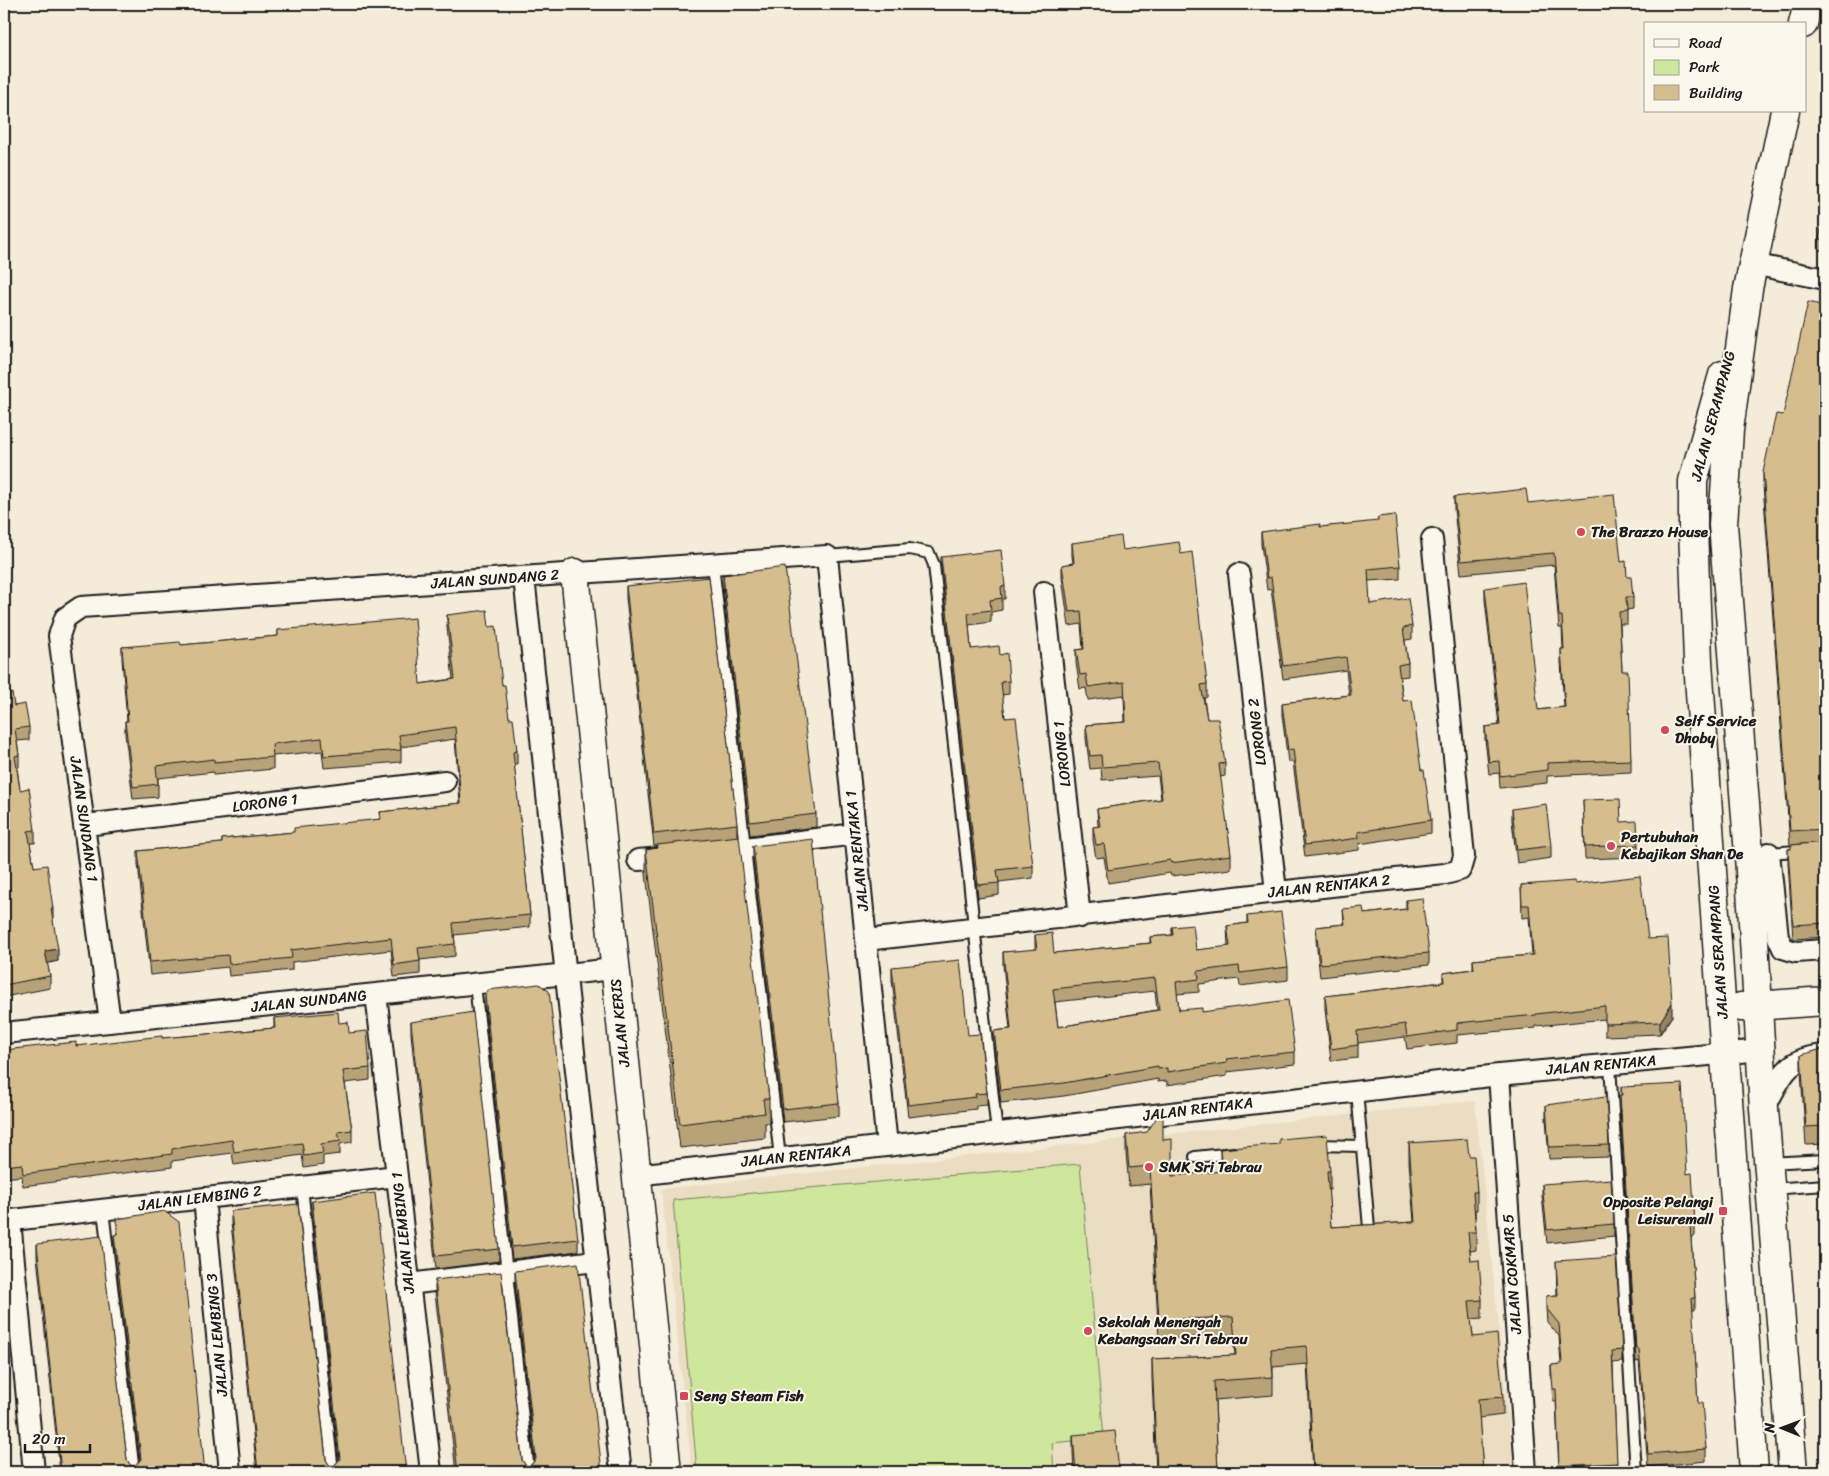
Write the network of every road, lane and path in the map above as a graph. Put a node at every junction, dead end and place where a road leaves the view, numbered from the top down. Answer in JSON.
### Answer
{"nodes":[{"id":1,"x":1808,"y":4,"type":"edge"},
{"id":2,"x":1804,"y":22,"type":"edge"},
{"id":3,"x":1785,"y":112,"type":"edge"},
{"id":4,"x":1751,"y":276,"type":"junction"},
{"id":5,"x":1825,"y":279,"type":"edge"},
{"id":6,"x":1432,"y":539,"type":"dead end"},
{"id":7,"x":827,"y":556,"type":"junction"},
{"id":8,"x":713,"y":564,"type":"junction"},
{"id":9,"x":575,"y":573,"type":"junction"},
{"id":10,"x":1239,"y":574,"type":"dead end"},
{"id":11,"x":524,"y":577,"type":"junction"},
{"id":12,"x":1044,"y":592,"type":"dead end"},
{"id":13,"x":65,"y":618,"type":"joint"},
{"id":14,"x":445,"y":781,"type":"dead end"},
{"id":15,"x":86,"y":825,"type":"junction"},
{"id":16,"x":855,"y":834,"type":"junction"},
{"id":17,"x":746,"y":848,"type":"junction"},
{"id":18,"x":1825,"y":849,"type":"edge"},
{"id":19,"x":1769,"y":853,"type":"joint"},
{"id":20,"x":638,"y":860,"type":"dead end"},
{"id":21,"x":1276,"y":891,"type":"junction"},
{"id":22,"x":1080,"y":917,"type":"junction"},
{"id":23,"x":974,"y":928,"type":"junction"},
{"id":24,"x":866,"y":940,"type":"junction"},
{"id":25,"x":1825,"y":950,"type":"edge"},
{"id":26,"x":614,"y":969,"type":"junction"},
{"id":27,"x":567,"y":974,"type":"junction"},
{"id":28,"x":475,"y":984,"type":"junction"},
{"id":29,"x":376,"y":994,"type":"junction"},
{"id":30,"x":1825,"y":1001,"type":"edge"},
{"id":31,"x":1758,"y":1006,"type":"junction"},
{"id":32,"x":1722,"y":1009,"type":"junction"},
{"id":33,"x":110,"y":1022,"type":"junction"},
{"id":34,"x":4,"y":1033,"type":"edge"},
{"id":35,"x":1761,"y":1050,"type":"junction"},
{"id":36,"x":1725,"y":1053,"type":"junction"},
{"id":37,"x":1825,"y":1055,"type":"edge"},
{"id":38,"x":1610,"y":1065,"type":"junction"},
{"id":39,"x":1499,"y":1075,"type":"junction"},
{"id":40,"x":1357,"y":1091,"type":"junction"},
{"id":41,"x":1764,"y":1109,"type":"junction"},
{"id":42,"x":997,"y":1133,"type":"junction"},
{"id":43,"x":1309,"y":1145,"type":"edge"},
{"id":44,"x":887,"y":1146,"type":"junction"},
{"id":45,"x":1362,"y":1146,"type":"junction"},
{"id":46,"x":1246,"y":1151,"type":"edge"},
{"id":47,"x":1195,"y":1157,"type":"dead end"},
{"id":48,"x":780,"y":1158,"type":"junction"},
{"id":49,"x":1825,"y":1160,"type":"edge"},
{"id":50,"x":636,"y":1174,"type":"junction"},
{"id":51,"x":397,"y":1176,"type":"junction"},
{"id":52,"x":1770,"y":1176,"type":"junction"},
{"id":53,"x":1825,"y":1184,"type":"edge"},
{"id":54,"x":302,"y":1187,"type":"junction"},
{"id":55,"x":1825,"y":1190,"type":"edge"},
{"id":56,"x":204,"y":1198,"type":"junction"},
{"id":57,"x":103,"y":1210,"type":"junction"},
{"id":58,"x":7,"y":1221,"type":"edge"},
{"id":59,"x":1369,"y":1228,"type":"edge"},
{"id":60,"x":595,"y":1261,"type":"junction"},
{"id":61,"x":506,"y":1270,"type":"junction"},
{"id":62,"x":409,"y":1284,"type":"junction"},
{"id":63,"x":34,"y":1472,"type":"edge"},
{"id":64,"x":134,"y":1472,"type":"edge"},
{"id":65,"x":230,"y":1472,"type":"edge"},
{"id":66,"x":333,"y":1472,"type":"edge"},
{"id":67,"x":431,"y":1472,"type":"edge"},
{"id":68,"x":529,"y":1472,"type":"edge"},
{"id":69,"x":621,"y":1472,"type":"edge"},
{"id":70,"x":667,"y":1472,"type":"edge"},
{"id":71,"x":1526,"y":1472,"type":"edge"},
{"id":72,"x":1636,"y":1472,"type":"edge"},
{"id":73,"x":1754,"y":1472,"type":"edge"},
{"id":74,"x":1793,"y":1472,"type":"edge"}],
"edges":[{"from":1,"to":2,"type":"main road"},
{"from":3,"to":4,"type":"main road","name":"JALAN SERAMPANG"},
{"from":4,"to":5,"type":"street"},
{"from":4,"to":31,"type":"main road","name":"JALAN SERAMPANG"},
{"from":4,"to":32,"type":"main road","name":"JALAN SERAMPANG"},
{"from":6,"to":21,"type":"street","name":"JALAN RENTAKA 2"},
{"from":7,"to":8,"type":"street","name":"JALAN SUNDANG 2"},
{"from":7,"to":16,"type":"street","name":"JALAN RENTAKA 1"},
{"from":7,"to":23,"type":"lane","name":"JALAN SUNDANG 2"},
{"from":8,"to":9,"type":"street","name":"JALAN SUNDANG 2"},
{"from":8,"to":17,"type":"lane"},
{"from":9,"to":11,"type":"street","name":"JALAN SUNDANG 2"},
{"from":9,"to":26,"type":"main road","name":"JALAN KERIS"},
{"from":10,"to":21,"type":"street","name":"LORONG 2"},
{"from":11,"to":13,"type":"street","name":"JALAN SUNDANG 2"},
{"from":11,"to":27,"type":"street"},
{"from":12,"to":22,"type":"street","name":"LORONG 1"},
{"from":13,"to":15,"type":"street","name":"JALAN SUNDANG 1"},
{"from":14,"to":15,"type":"street","name":"LORONG 1"},
{"from":15,"to":33,"type":"street","name":"JALAN SUNDANG 1"},
{"from":16,"to":17,"type":"street"},
{"from":16,"to":24,"type":"street","name":"JALAN RENTAKA 1"},
{"from":17,"to":20,"type":"street"},
{"from":17,"to":48,"type":"lane"},
{"from":18,"to":19,"type":"lane"},
{"from":19,"to":25,"type":"street"},
{"from":21,"to":22,"type":"street","name":"JALAN RENTAKA 2"},
{"from":22,"to":23,"type":"street","name":"JALAN RENTAKA 2"},
{"from":23,"to":24,"type":"street","name":"JALAN RENTAKA 2"},
{"from":23,"to":42,"type":"lane"},
{"from":24,"to":44,"type":"street","name":"JALAN RENTAKA 1"},
{"from":26,"to":27,"type":"street","name":"JALAN SUNDANG"},
{"from":26,"to":50,"type":"main road","name":"JALAN KERIS"},
{"from":27,"to":28,"type":"street","name":"JALAN SUNDANG"},
{"from":27,"to":60,"type":"street"},
{"from":28,"to":29,"type":"street","name":"JALAN SUNDANG"},
{"from":28,"to":61,"type":"lane"},
{"from":29,"to":33,"type":"street","name":"JALAN SUNDANG"},
{"from":29,"to":51,"type":"street","name":"JALAN LEMBING 1"},
{"from":30,"to":31,"type":"main road"},
{"from":31,"to":32,"type":"main road"},
{"from":31,"to":35,"type":"main road","name":"JALAN SERAMPANG"},
{"from":32,"to":36,"type":"main road","name":"JALAN SERAMPANG"},
{"from":33,"to":34,"type":"street","name":"JALAN SUNDANG"},
{"from":35,"to":36,"type":"street","name":"JALAN RENTAKA"},
{"from":35,"to":41,"type":"main road","name":"JALAN SERAMPANG"},
{"from":36,"to":38,"type":"street","name":"JALAN RENTAKA"},
{"from":36,"to":73,"type":"main road","name":"JALAN SERAMPANG"},
{"from":37,"to":41,"type":"street"},
{"from":38,"to":39,"type":"street","name":"JALAN RENTAKA"},
{"from":38,"to":72,"type":"lane"},
{"from":39,"to":40,"type":"street","name":"JALAN RENTAKA"},
{"from":39,"to":71,"type":"street","name":"JALAN COKMAR 5"},
{"from":40,"to":42,"type":"street","name":"JALAN RENTAKA"},
{"from":40,"to":45,"type":"lane"},
{"from":41,"to":52,"type":"main road","name":"JALAN SERAMPANG"},
{"from":42,"to":44,"type":"street","name":"JALAN RENTAKA"},
{"from":43,"to":45,"type":"lane"},
{"from":44,"to":48,"type":"street","name":"JALAN RENTAKA"},
{"from":45,"to":59,"type":"lane"},
{"from":46,"to":47,"type":"lane"},
{"from":48,"to":50,"type":"street","name":"JALAN RENTAKA"},
{"from":49,"to":52,"type":"lane"},
{"from":50,"to":70,"type":"main road","name":"JALAN KERIS"},
{"from":51,"to":54,"type":"street","name":"JALAN LEMBING 2"},
{"from":51,"to":62,"type":"street","name":"JALAN LEMBING 1"},
{"from":52,"to":53,"type":"lane"},
{"from":52,"to":74,"type":"main road","name":"JALAN SERAMPANG"},
{"from":53,"to":55,"type":"lane"},
{"from":54,"to":56,"type":"street","name":"JALAN LEMBING 2"},
{"from":54,"to":66,"type":"lane"},
{"from":56,"to":57,"type":"street","name":"JALAN LEMBING 2"},
{"from":56,"to":65,"type":"street","name":"JALAN LEMBING 3"},
{"from":57,"to":58,"type":"street","name":"JALAN LEMBING 2"},
{"from":57,"to":64,"type":"lane"},
{"from":58,"to":63,"type":"street"},
{"from":60,"to":61,"type":"street"},
{"from":60,"to":69,"type":"street"},
{"from":61,"to":62,"type":"street"},
{"from":61,"to":68,"type":"lane"},
{"from":62,"to":67,"type":"street","name":"JALAN LEMBING 1"}]}
